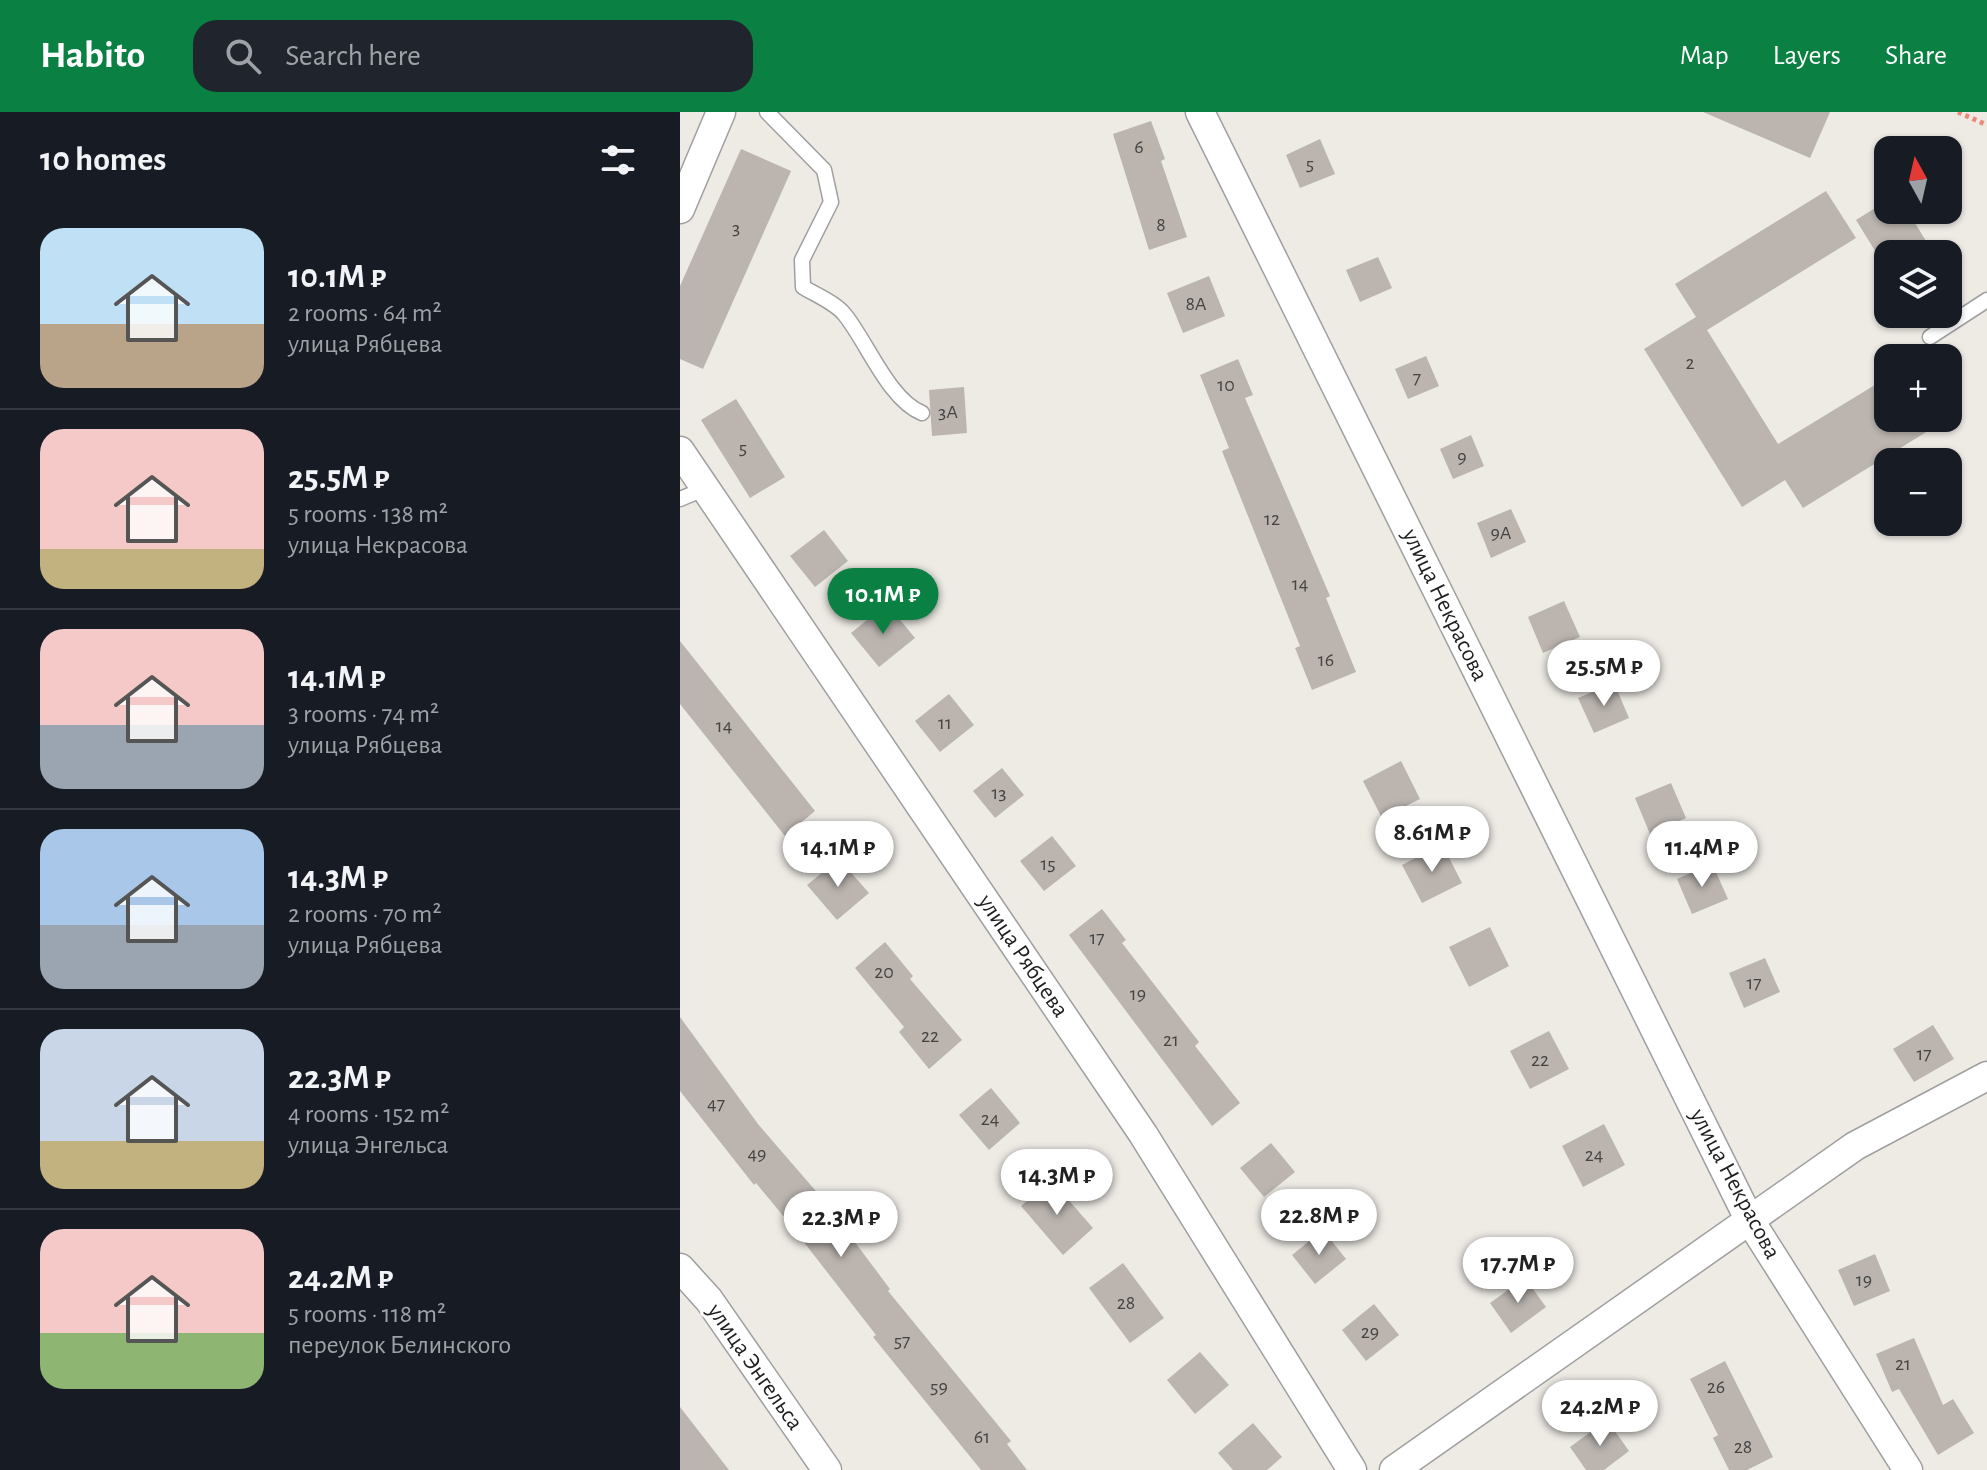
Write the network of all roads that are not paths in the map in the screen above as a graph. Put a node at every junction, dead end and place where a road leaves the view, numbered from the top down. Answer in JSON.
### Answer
{"nodes":[{"id":1,"x":721,"y":112,"type":"edge"},
{"id":2,"x":767,"y":112,"type":"edge"},
{"id":3,"x":1200,"y":112,"type":"edge"},
{"id":4,"x":680,"y":207,"type":"edge"},
{"id":5,"x":1987,"y":300,"type":"edge"},
{"id":6,"x":1930,"y":337,"type":"dead end"},
{"id":7,"x":922,"y":413,"type":"dead end"},
{"id":8,"x":680,"y":451,"type":"edge"},
{"id":9,"x":692,"y":494,"type":"edge"},
{"id":10,"x":1987,"y":1076,"type":"edge"},
{"id":11,"x":1749,"y":1219,"type":"junction"},
{"id":12,"x":680,"y":1268,"type":"edge"},
{"id":13,"x":827,"y":1470,"type":"edge"},
{"id":14,"x":1352,"y":1470,"type":"edge"},
{"id":15,"x":1394,"y":1470,"type":"edge"},
{"id":16,"x":1908,"y":1470,"type":"edge"}],
"edges":[{"from":1,"to":4,"type":"street"},
{"from":2,"to":7,"type":"lane"},
{"from":3,"to":11,"type":"street","name":"улица Некрасова"},
{"from":5,"to":6,"type":"lane"},
{"from":8,"to":9,"type":"street","name":"улица Рябцева"},
{"from":9,"to":14,"type":"street","name":"улица Рябцева"},
{"from":10,"to":11,"type":"street"},
{"from":11,"to":15,"type":"street"},
{"from":11,"to":16,"type":"street","name":"улица Некрасова"},
{"from":12,"to":13,"type":"street","name":"улица Энгельса"}]}
